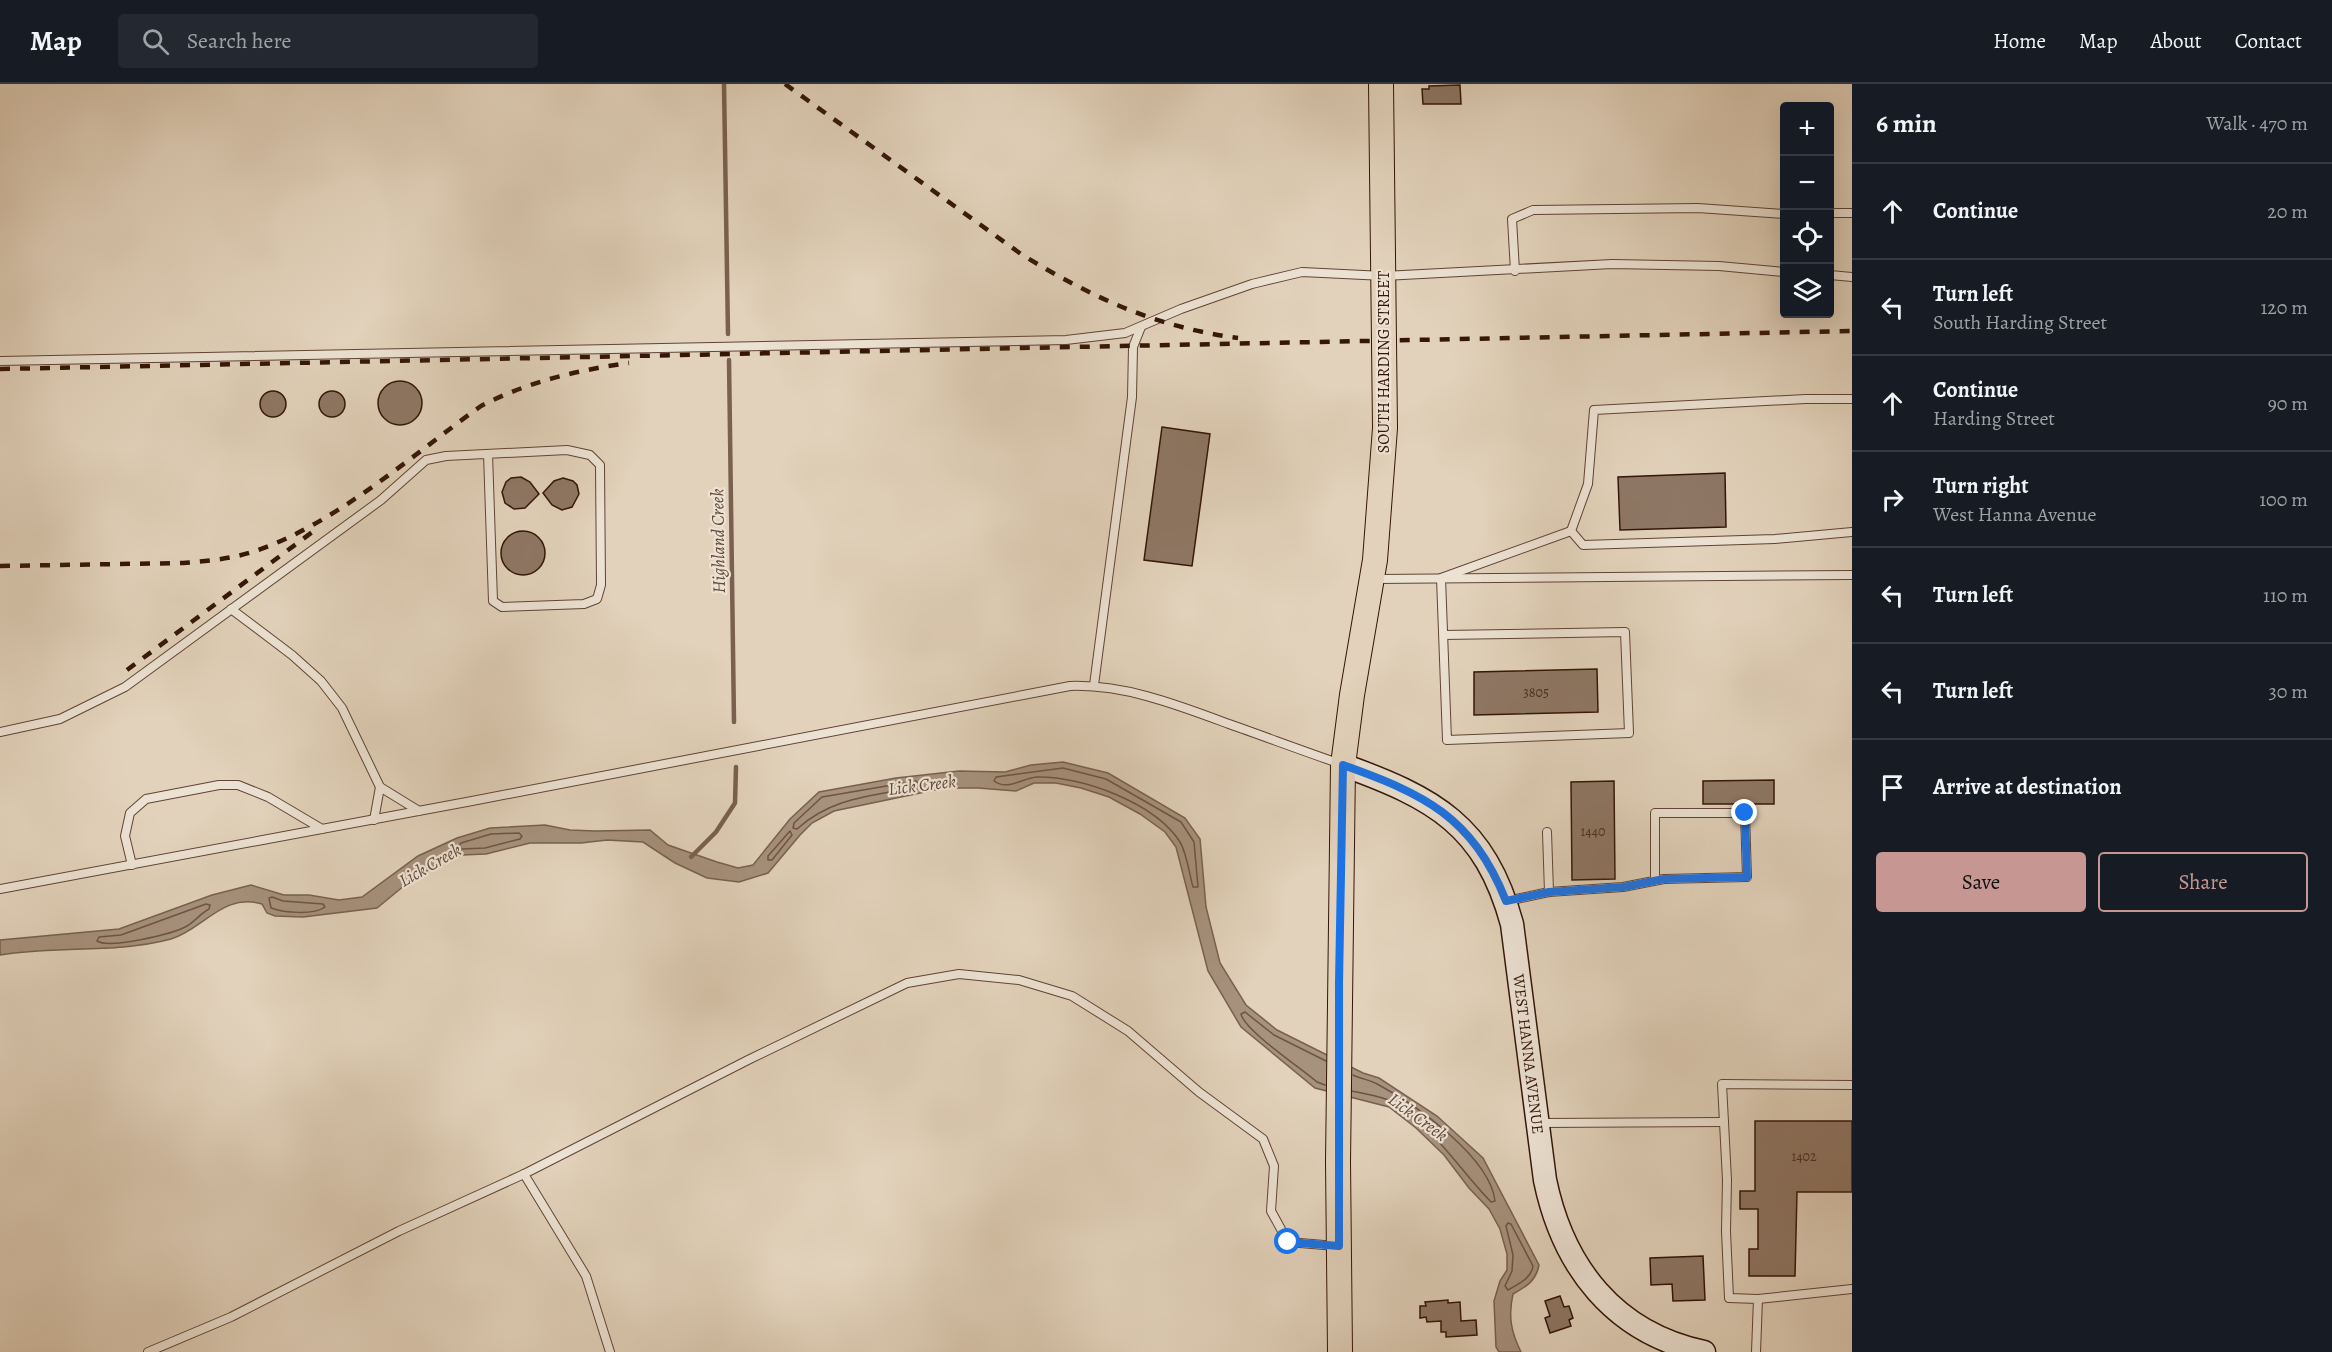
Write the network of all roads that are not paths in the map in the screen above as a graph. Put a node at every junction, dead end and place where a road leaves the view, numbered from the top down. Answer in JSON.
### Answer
{"nodes":[{"id":1,"x":1382,"y":84,"type":"edge"},
{"id":2,"x":1834,"y":213,"type":"edge"},
{"id":3,"x":1852,"y":213,"type":"edge"},
{"id":4,"x":1780,"y":214,"type":"edge"},
{"id":5,"x":1515,"y":271,"type":"junction"},
{"id":6,"x":1780,"y":272,"type":"edge"},
{"id":7,"x":1834,"y":275,"type":"edge"},
{"id":8,"x":1384,"y":276,"type":"junction"},
{"id":9,"x":1852,"y":277,"type":"edge"},
{"id":10,"x":1141,"y":327,"type":"junction"},
{"id":11,"x":0,"y":361,"type":"edge"},
{"id":12,"x":1852,"y":399,"type":"edge"},
{"id":13,"x":488,"y":454,"type":"junction"},
{"id":14,"x":1571,"y":531,"type":"junction"},
{"id":15,"x":1852,"y":532,"type":"edge"},
{"id":16,"x":1852,"y":575,"type":"edge"},
{"id":17,"x":1441,"y":578,"type":"junction"},
{"id":18,"x":1371,"y":579,"type":"junction"},
{"id":19,"x":231,"y":609,"type":"junction"},
{"id":20,"x":1443,"y":635,"type":"junction"},
{"id":21,"x":1094,"y":685,"type":"junction"},
{"id":22,"x":0,"y":732,"type":"edge"},
{"id":23,"x":1343,"y":765,"type":"junction"},
{"id":24,"x":380,"y":787,"type":"junction"},
{"id":25,"x":419,"y":811,"type":"junction"},
{"id":26,"x":374,"y":820,"type":"junction"},
{"id":27,"x":322,"y":829,"type":"junction"},
{"id":28,"x":1547,"y":832,"type":"dead end"},
{"id":29,"x":132,"y":865,"type":"junction"},
{"id":30,"x":1655,"y":881,"type":"junction"},
{"id":31,"x":0,"y":889,"type":"edge"},
{"id":32,"x":1549,"y":892,"type":"junction"},
{"id":33,"x":1506,"y":901,"type":"junction"},
{"id":34,"x":1852,"y":1085,"type":"edge"},
{"id":35,"x":1724,"y":1122,"type":"junction"},
{"id":36,"x":1538,"y":1123,"type":"junction"},
{"id":37,"x":524,"y":1174,"type":"junction"},
{"id":38,"x":1339,"y":1246,"type":"junction"},
{"id":39,"x":1852,"y":1289,"type":"edge"},
{"id":40,"x":1758,"y":1299,"type":"junction"},
{"id":41,"x":1695,"y":1351,"type":"edge"},
{"id":42,"x":148,"y":1352,"type":"edge"},
{"id":43,"x":610,"y":1352,"type":"edge"},
{"id":44,"x":1340,"y":1352,"type":"edge"},
{"id":45,"x":1756,"y":1352,"type":"edge"}],
"edges":[{"from":1,"to":8,"type":"main road","name":"SOUTH HARDING STREET"},
{"from":2,"to":3,"type":"lane"},
{"from":4,"to":5,"type":"lane"},
{"from":5,"to":6,"type":"lane"},
{"from":5,"to":8,"type":"lane"},
{"from":7,"to":9,"type":"lane"},
{"from":8,"to":10,"type":"lane"},
{"from":8,"to":18,"type":"main road","name":"SOUTH HARDING STREET"},
{"from":10,"to":11,"type":"lane"},
{"from":10,"to":21,"type":"lane"},
{"from":12,"to":14,"type":"lane"},
{"from":13,"to":13,"type":"lane"},
{"from":13,"to":19,"type":"lane"},
{"from":14,"to":15,"type":"lane"},
{"from":14,"to":17,"type":"lane"},
{"from":16,"to":17,"type":"lane"},
{"from":17,"to":18,"type":"lane"},
{"from":17,"to":20,"type":"lane"},
{"from":18,"to":23,"type":"main road","name":"SOUTH HARDING STREET"},
{"from":19,"to":22,"type":"lane"},
{"from":19,"to":24,"type":"lane"},
{"from":20,"to":20,"type":"lane"},
{"from":21,"to":23,"type":"lane"},
{"from":21,"to":25,"type":"lane"},
{"from":23,"to":33,"type":"main road","name":"WEST HANNA AVENUE"},
{"from":23,"to":38,"type":"main road","name":"SOUTH HARDING STREET"},
{"from":24,"to":25,"type":"lane"},
{"from":24,"to":26,"type":"lane"},
{"from":25,"to":26,"type":"lane"},
{"from":26,"to":27,"type":"lane"},
{"from":27,"to":29,"type":"lane"},
{"from":27,"to":29,"type":"lane"},
{"from":28,"to":32,"type":"lane"},
{"from":29,"to":31,"type":"lane"},
{"from":30,"to":30,"type":"lane"},
{"from":30,"to":32,"type":"lane"},
{"from":32,"to":33,"type":"lane"},
{"from":33,"to":36,"type":"main road","name":"WEST HANNA AVENUE"},
{"from":34,"to":35,"type":"lane"},
{"from":35,"to":36,"type":"lane"},
{"from":35,"to":40,"type":"lane"},
{"from":36,"to":41,"type":"main road","name":"WEST HANNA AVENUE"},
{"from":37,"to":38,"type":"lane"},
{"from":37,"to":42,"type":"lane"},
{"from":37,"to":43,"type":"lane"},
{"from":38,"to":44,"type":"main road"},
{"from":39,"to":40,"type":"lane"},
{"from":40,"to":45,"type":"lane"}]}
